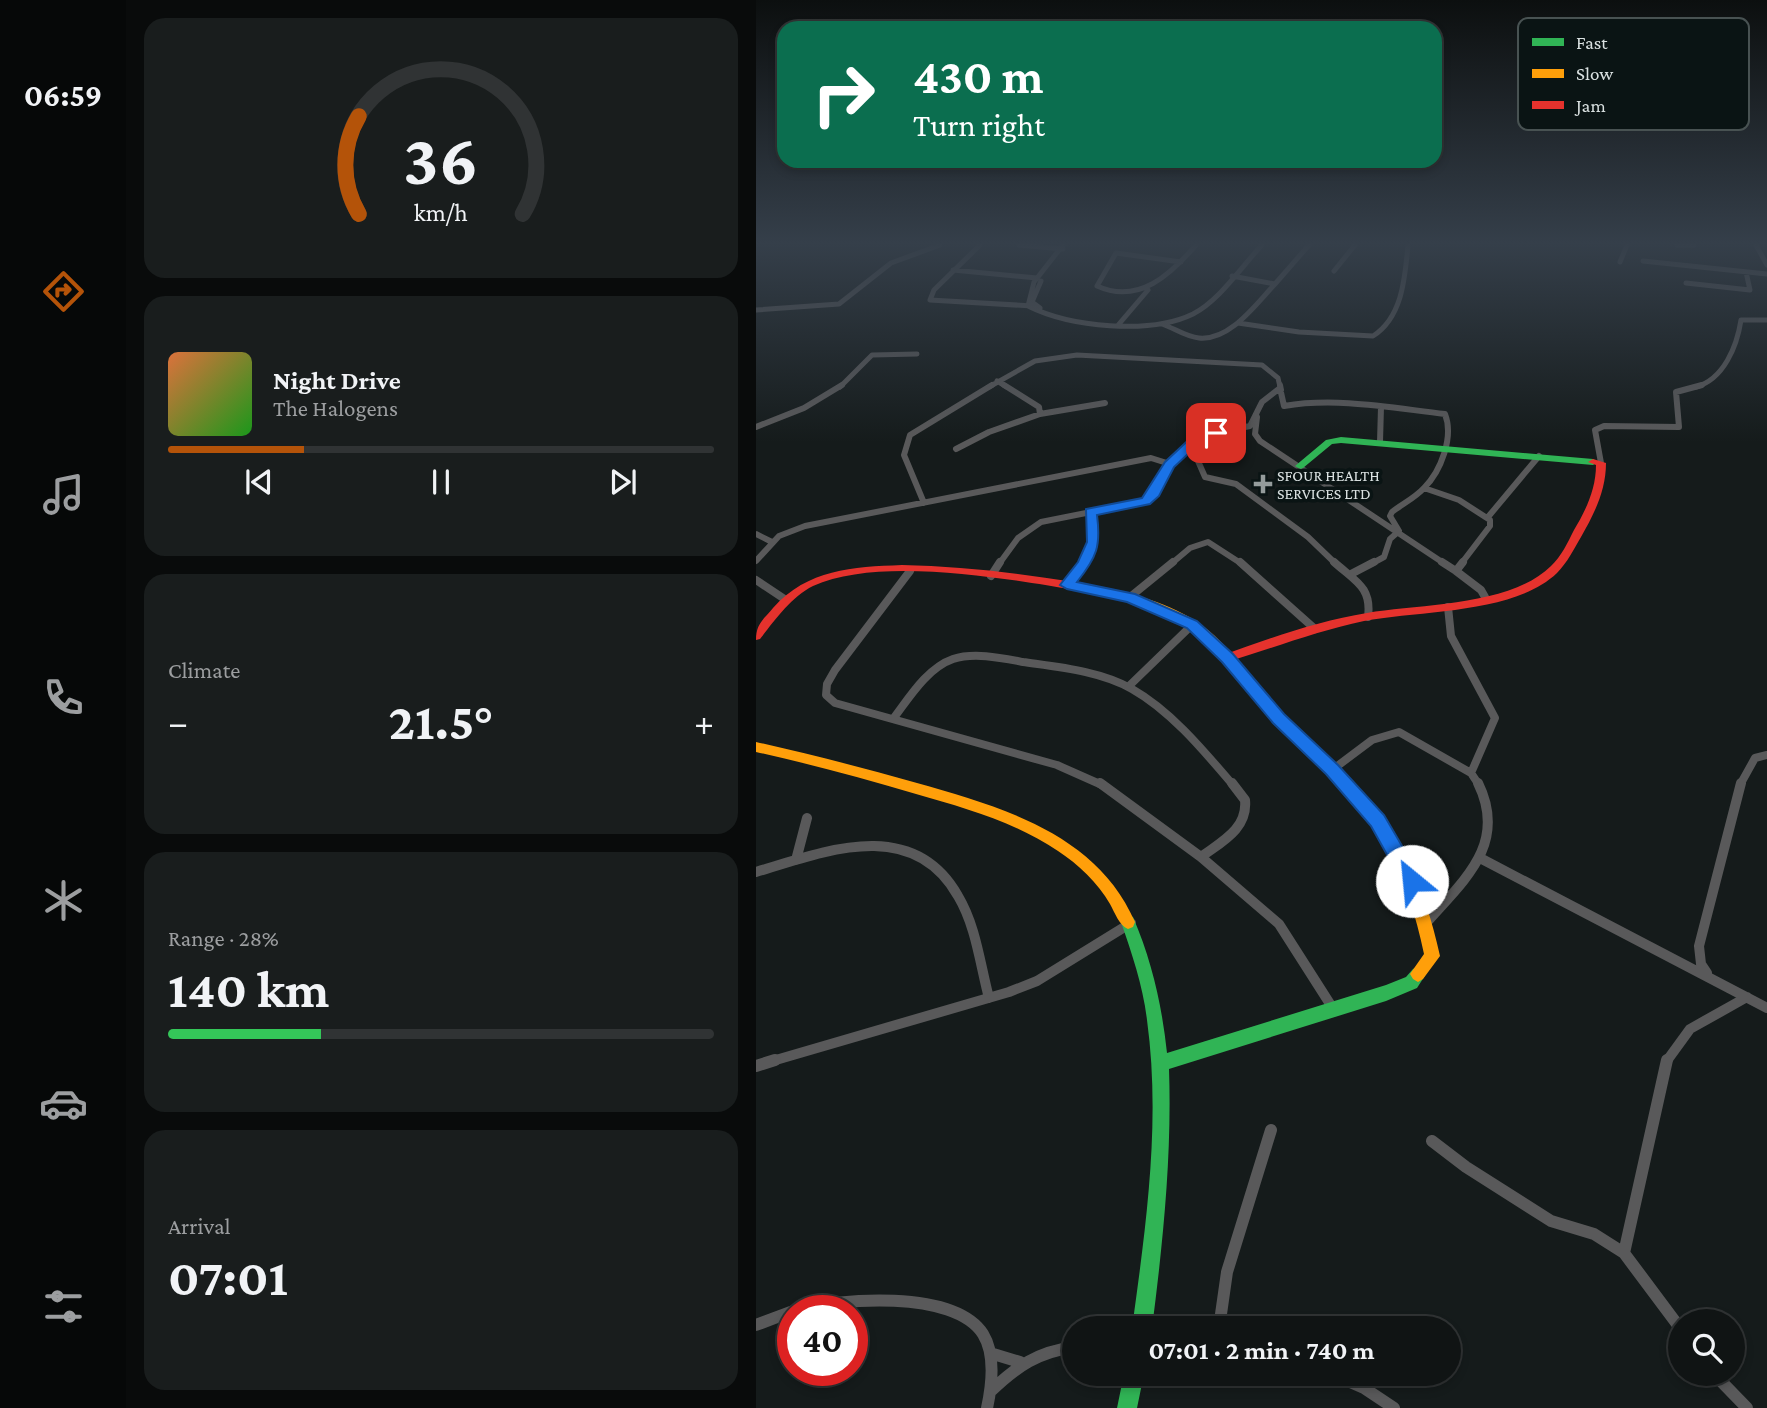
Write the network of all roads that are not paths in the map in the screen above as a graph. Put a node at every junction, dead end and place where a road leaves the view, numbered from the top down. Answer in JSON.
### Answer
{"nodes":[{"id":1,"x":1037,"y":311,"type":"edge"},
{"id":2,"x":1130,"y":311,"type":"edge"},
{"id":3,"x":1190,"y":311,"type":"edge"},
{"id":4,"x":1197,"y":311,"type":"edge"},
{"id":5,"x":1250,"y":311,"type":"edge"},
{"id":6,"x":1393,"y":311,"type":"edge"},
{"id":7,"x":1767,"y":320,"type":"edge"},
{"id":8,"x":1120,"y":322,"type":"junction"},
{"id":9,"x":1238,"y":323,"type":"junction"},
{"id":10,"x":1161,"y":324,"type":"junction"},
{"id":11,"x":916,"y":354,"type":"dead end"},
{"id":12,"x":997,"y":381,"type":"junction"},
{"id":13,"x":1105,"y":403,"type":"dead end"},
{"id":14,"x":1284,"y":406,"type":"junction"},
{"id":15,"x":1381,"y":407,"type":"junction"},
{"id":16,"x":1260,"y":408,"type":"junction"},
{"id":17,"x":1040,"y":414,"type":"junction"},
{"id":18,"x":756,"y":427,"type":"edge"},
{"id":19,"x":1200,"y":436,"type":"junction"},
{"id":20,"x":1380,"y":442,"type":"junction"},
{"id":21,"x":956,"y":449,"type":"dead end"},
{"id":22,"x":1445,"y":449,"type":"junction"},
{"id":23,"x":1539,"y":456,"type":"junction"},
{"id":24,"x":1601,"y":463,"type":"junction"},
{"id":25,"x":1170,"y":464,"type":"junction"},
{"id":26,"x":1300,"y":466,"type":"junction"},
{"id":27,"x":1424,"y":488,"type":"junction"},
{"id":28,"x":924,"y":503,"type":"junction"},
{"id":29,"x":1090,"y":512,"type":"junction"},
{"id":30,"x":1488,"y":517,"type":"junction"},
{"id":31,"x":1399,"y":531,"type":"junction"},
{"id":32,"x":756,"y":534,"type":"edge"},
{"id":33,"x":772,"y":542,"type":"junction"},
{"id":34,"x":756,"y":561,"type":"edge"},
{"id":35,"x":910,"y":571,"type":"junction"},
{"id":36,"x":1456,"y":571,"type":"junction"},
{"id":37,"x":1351,"y":574,"type":"junction"},
{"id":38,"x":991,"y":576,"type":"junction"},
{"id":39,"x":756,"y":580,"type":"edge"},
{"id":40,"x":1067,"y":585,"type":"junction"},
{"id":41,"x":1130,"y":597,"type":"junction"},
{"id":42,"x":1485,"y":597,"type":"junction"},
{"id":43,"x":786,"y":600,"type":"junction"},
{"id":44,"x":1448,"y":607,"type":"junction"},
{"id":45,"x":1368,"y":617,"type":"junction"},
{"id":46,"x":1192,"y":625,"type":"junction"},
{"id":47,"x":1315,"y":629,"type":"junction"},
{"id":48,"x":756,"y":636,"type":"edge"},
{"id":49,"x":1227,"y":658,"type":"junction"},
{"id":50,"x":1129,"y":686,"type":"junction"},
{"id":51,"x":893,"y":719,"type":"junction"},
{"id":52,"x":756,"y":747,"type":"edge"},
{"id":53,"x":1767,"y":755,"type":"edge"},
{"id":54,"x":1332,"y":769,"type":"junction"},
{"id":55,"x":1471,"y":773,"type":"junction"},
{"id":56,"x":807,"y":818,"type":"dead end"},
{"id":57,"x":1201,"y":857,"type":"junction"},
{"id":58,"x":1480,"y":858,"type":"junction"},
{"id":59,"x":796,"y":860,"type":"junction"},
{"id":60,"x":756,"y":872,"type":"edge"},
{"id":61,"x":1427,"y":922,"type":"junction"},
{"id":62,"x":1130,"y":923,"type":"junction"},
{"id":63,"x":1709,"y":976,"type":"junction"},
{"id":64,"x":1747,"y":997,"type":"junction"},
{"id":65,"x":989,"y":998,"type":"junction"},
{"id":66,"x":1332,"y":1007,"type":"junction"},
{"id":67,"x":1767,"y":1008,"type":"edge"},
{"id":68,"x":1161,"y":1062,"type":"junction"},
{"id":69,"x":756,"y":1066,"type":"edge"},
{"id":70,"x":1272,"y":1130,"type":"dead end"},
{"id":71,"x":1432,"y":1141,"type":"dead end"},
{"id":72,"x":1624,"y":1253,"type":"junction"},
{"id":73,"x":868,"y":1298,"type":"edge"},
{"id":74,"x":1668,"y":1310,"type":"edge"},
{"id":75,"x":1144,"y":1316,"type":"edge"},
{"id":76,"x":1221,"y":1316,"type":"edge"},
{"id":77,"x":777,"y":1317,"type":"edge"},
{"id":78,"x":756,"y":1325,"type":"edge"},
{"id":79,"x":1062,"y":1348,"type":"edge"},
{"id":80,"x":990,"y":1353,"type":"junction"},
{"id":81,"x":1020,"y":1362,"type":"junction"},
{"id":82,"x":1132,"y":1386,"type":"edge"},
{"id":83,"x":1359,"y":1386,"type":"edge"},
{"id":84,"x":1726,"y":1386,"type":"edge"},
{"id":85,"x":991,"y":1391,"type":"junction"},
{"id":86,"x":986,"y":1408,"type":"edge"},
{"id":87,"x":1127,"y":1408,"type":"edge"},
{"id":88,"x":1394,"y":1408,"type":"edge"},
{"id":89,"x":1747,"y":1408,"type":"edge"}],
"edges":[{"from":1,"to":8,"type":"street"},
{"from":2,"to":8,"type":"street"},
{"from":3,"to":8,"type":"street"},
{"from":4,"to":10,"type":"street"},
{"from":5,"to":9,"type":"street"},
{"from":6,"to":9,"type":"street"},
{"from":7,"to":24,"type":"street"},
{"from":8,"to":10,"type":"street"},
{"from":9,"to":10,"type":"street"},
{"from":11,"to":18,"type":"street"},
{"from":12,"to":14,"type":"street"},
{"from":12,"to":17,"type":"street"},
{"from":12,"to":28,"type":"street"},
{"from":13,"to":17,"type":"street"},
{"from":14,"to":15,"type":"street"},
{"from":14,"to":16,"type":"street"},
{"from":15,"to":20,"type":"street"},
{"from":15,"to":22,"type":"street"},
{"from":16,"to":19,"type":"street"},
{"from":16,"to":26,"type":"street"},
{"from":17,"to":21,"type":"street"},
{"from":19,"to":25,"type":"street"},
{"from":19,"to":37,"type":"street"},
{"from":20,"to":22,"type":"street"},
{"from":20,"to":26,"type":"street"},
{"from":22,"to":23,"type":"street"},
{"from":22,"to":27,"type":"street"},
{"from":23,"to":24,"type":"street"},
{"from":23,"to":30,"type":"street"},
{"from":24,"to":42,"type":"street"},
{"from":25,"to":28,"type":"street"},
{"from":25,"to":29,"type":"street"},
{"from":26,"to":31,"type":"street"},
{"from":27,"to":30,"type":"street"},
{"from":27,"to":31,"type":"street"},
{"from":28,"to":33,"type":"street"},
{"from":29,"to":38,"type":"street"},
{"from":29,"to":40,"type":"street"},
{"from":30,"to":36,"type":"street"},
{"from":31,"to":36,"type":"street"},
{"from":31,"to":37,"type":"street"},
{"from":32,"to":33,"type":"street"},
{"from":33,"to":34,"type":"street"},
{"from":35,"to":38,"type":"street"},
{"from":35,"to":43,"type":"street"},
{"from":35,"to":51,"type":"street"},
{"from":36,"to":42,"type":"street"},
{"from":37,"to":45,"type":"street"},
{"from":38,"to":40,"type":"street"},
{"from":39,"to":43,"type":"street"},
{"from":40,"to":41,"type":"street"},
{"from":41,"to":46,"type":"street"},
{"from":41,"to":47,"type":"street"},
{"from":42,"to":44,"type":"street"},
{"from":43,"to":48,"type":"street"},
{"from":44,"to":45,"type":"street"},
{"from":44,"to":55,"type":"street"},
{"from":45,"to":47,"type":"street"},
{"from":46,"to":49,"type":"street"},
{"from":46,"to":50,"type":"street"},
{"from":47,"to":49,"type":"street"},
{"from":49,"to":54,"type":"street"},
{"from":50,"to":51,"type":"street"},
{"from":50,"to":57,"type":"street"},
{"from":51,"to":57,"type":"street"},
{"from":52,"to":62,"type":"street"},
{"from":53,"to":63,"type":"street"},
{"from":54,"to":55,"type":"street"},
{"from":54,"to":61,"type":"street"},
{"from":55,"to":58,"type":"street"},
{"from":56,"to":59,"type":"street"},
{"from":57,"to":66,"type":"street"},
{"from":58,"to":61,"type":"street"},
{"from":58,"to":63,"type":"street"},
{"from":59,"to":60,"type":"street"},
{"from":59,"to":65,"type":"street"},
{"from":61,"to":66,"type":"street"},
{"from":62,"to":65,"type":"street"},
{"from":62,"to":68,"type":"street"},
{"from":63,"to":64,"type":"street"},
{"from":64,"to":67,"type":"street"},
{"from":64,"to":72,"type":"street"},
{"from":65,"to":69,"type":"street"},
{"from":66,"to":68,"type":"street"},
{"from":68,"to":75,"type":"street"},
{"from":70,"to":76,"type":"street"},
{"from":71,"to":72,"type":"street"},
{"from":72,"to":74,"type":"street"},
{"from":73,"to":80,"type":"street"},
{"from":77,"to":78,"type":"street"},
{"from":79,"to":81,"type":"street"},
{"from":80,"to":81,"type":"street"},
{"from":80,"to":85,"type":"street"},
{"from":81,"to":85,"type":"street"},
{"from":82,"to":87,"type":"street"},
{"from":83,"to":88,"type":"street"},
{"from":84,"to":89,"type":"street"},
{"from":85,"to":86,"type":"street"}]}
